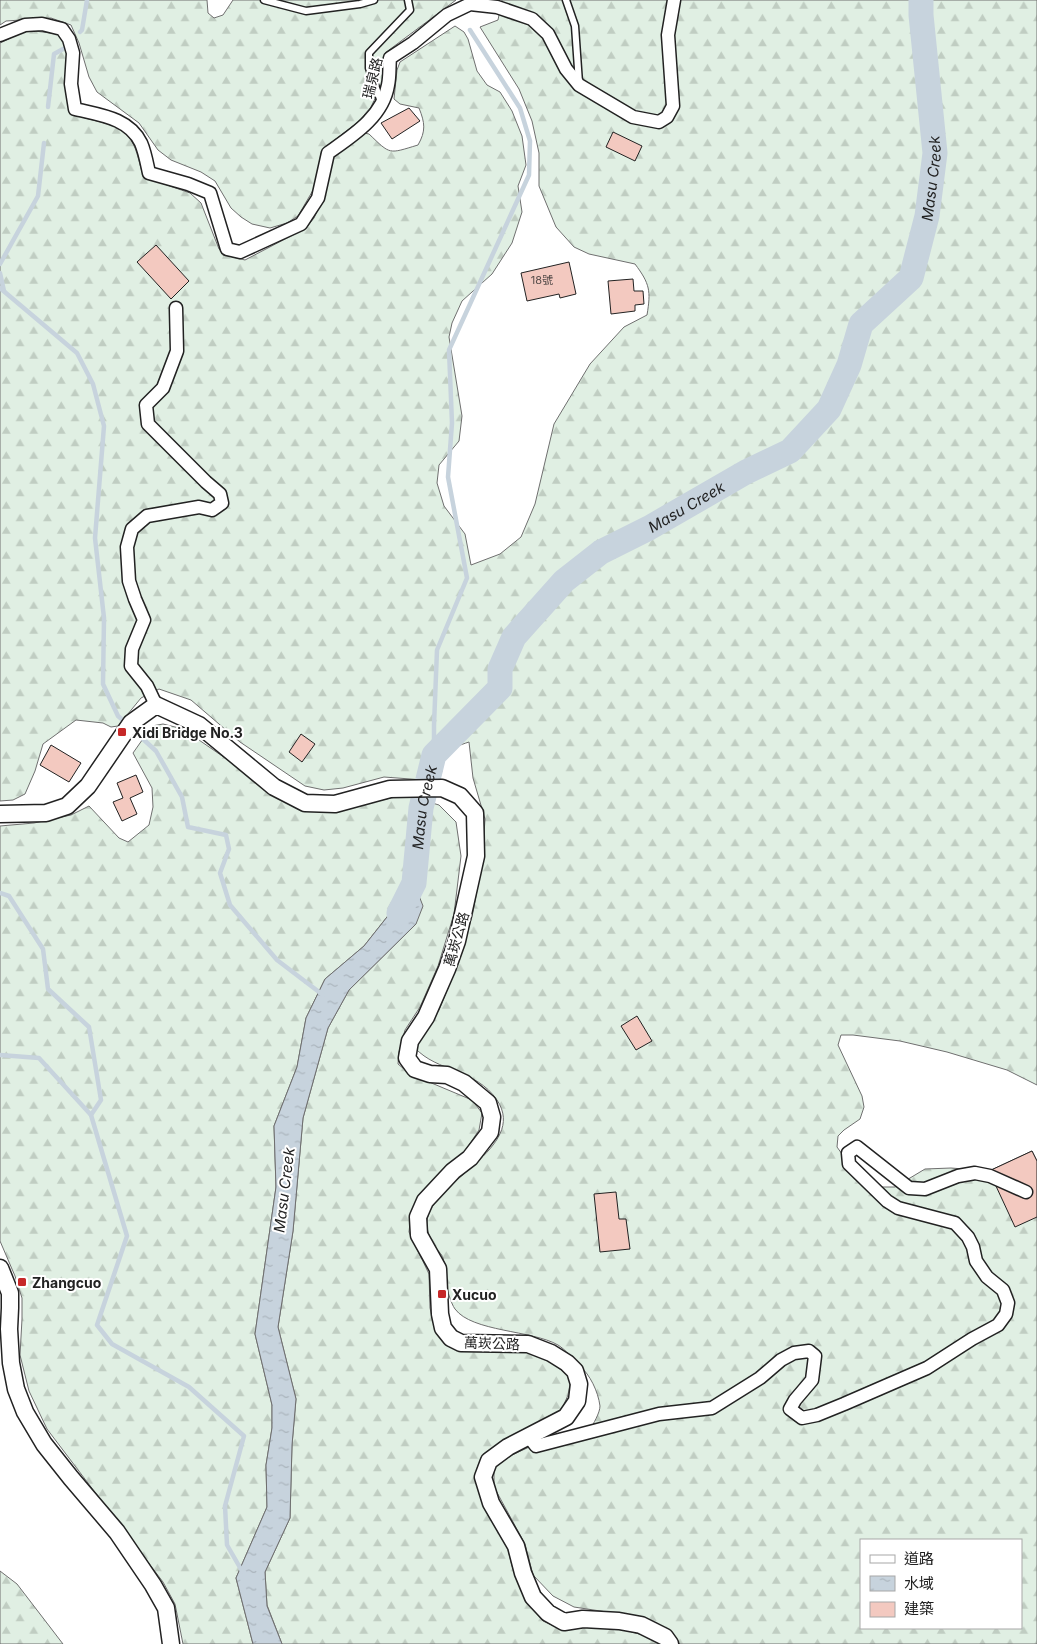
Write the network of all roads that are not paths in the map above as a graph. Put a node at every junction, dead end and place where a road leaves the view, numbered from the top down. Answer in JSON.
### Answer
{"nodes":[{"id":1,"x":264,"y":0,"type":"edge"},
{"id":2,"x":374,"y":0,"type":"edge"},
{"id":3,"x":408,"y":0,"type":"edge"},
{"id":4,"x":566,"y":0,"type":"edge"},
{"id":5,"x":674,"y":0,"type":"edge"},
{"id":6,"x":0,"y":36,"type":"edge"},
{"id":7,"x":579,"y":84,"type":"junction"},
{"id":8,"x":382,"y":105,"type":"junction"},
{"id":9,"x":176,"y":308,"type":"dead end"},
{"id":10,"x":156,"y":704,"type":"junction"},
{"id":11,"x":0,"y":814,"type":"edge"},
{"id":12,"x":1026,"y":1192,"type":"dead end"},
{"id":13,"x":0,"y":1268,"type":"edge"},
{"id":14,"x":529,"y":1437,"type":"junction"},
{"id":15,"x":171,"y":1644,"type":"edge"},
{"id":16,"x":670,"y":1644,"type":"edge"}],
"edges":[{"from":1,"to":2,"type":"lane"},
{"from":3,"to":8,"type":"lane"},
{"from":4,"to":7,"type":"lane"},
{"from":5,"to":7,"type":"street","name":"瑞泉路"},
{"from":6,"to":8,"type":"street","name":"瑞泉路"},
{"from":7,"to":8,"type":"street","name":"瑞泉路"},
{"from":9,"to":10,"type":"street"},
{"from":10,"to":11,"type":"street"},
{"from":10,"to":14,"type":"street","name":"萬崁公路"},
{"from":12,"to":14,"type":"street"},
{"from":13,"to":15,"type":"street"},
{"from":14,"to":16,"type":"street","name":"萬崁公路"}]}
